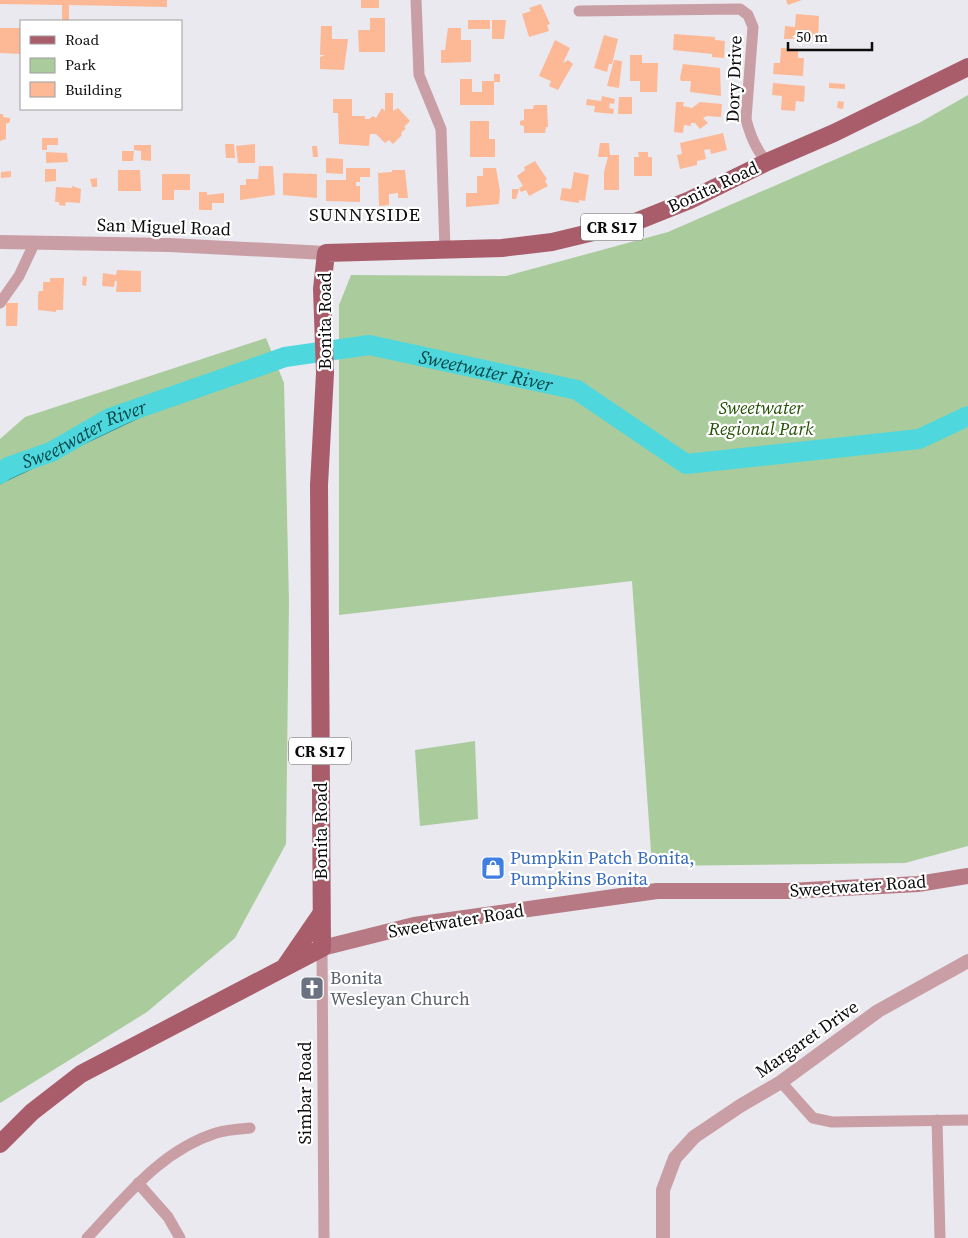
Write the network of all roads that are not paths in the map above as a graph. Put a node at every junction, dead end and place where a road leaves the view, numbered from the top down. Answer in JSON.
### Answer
{"nodes":[{"id":1,"x":416,"y":0,"type":"edge"},
{"id":2,"x":579,"y":11,"type":"dead end"},
{"id":3,"x":968,"y":67,"type":"edge"},
{"id":4,"x":767,"y":162,"type":"junction"},
{"id":5,"x":0,"y":242,"type":"edge"},
{"id":6,"x":35,"y":242,"type":"junction"},
{"id":7,"x":445,"y":249,"type":"junction"},
{"id":8,"x":326,"y":253,"type":"junction"},
{"id":9,"x":0,"y":303,"type":"edge"},
{"id":10,"x":968,"y":876,"type":"edge"},
{"id":11,"x":321,"y":914,"type":"junction"},
{"id":12,"x":322,"y":948,"type":"junction"},
{"id":13,"x":968,"y":961,"type":"edge"},
{"id":14,"x":284,"y":968,"type":"junction"},
{"id":15,"x":781,"y":1082,"type":"junction"},
{"id":16,"x":936,"y":1120,"type":"junction"},
{"id":17,"x":968,"y":1120,"type":"edge"},
{"id":18,"x":250,"y":1128,"type":"dead end"},
{"id":19,"x":0,"y":1144,"type":"edge"},
{"id":20,"x":138,"y":1183,"type":"junction"},
{"id":21,"x":87,"y":1238,"type":"edge"},
{"id":22,"x":180,"y":1238,"type":"edge"},
{"id":23,"x":324,"y":1238,"type":"edge"},
{"id":24,"x":663,"y":1238,"type":"edge"},
{"id":25,"x":940,"y":1238,"type":"edge"}],
"edges":[{"from":1,"to":7,"type":"street"},
{"from":2,"to":4,"type":"street","name":"Dory Drive"},
{"from":3,"to":4,"type":"main road","name":"Bonita Road","number":"CR S17"},
{"from":4,"to":7,"type":"main road","name":"Bonita Road","number":"CR S17"},
{"from":5,"to":6,"type":"street","name":"San Miguel Road"},
{"from":6,"to":8,"type":"street","name":"San Miguel Road"},
{"from":6,"to":9,"type":"street"},
{"from":7,"to":8,"type":"main road","name":"Bonita Road","number":"CR S17"},
{"from":8,"to":11,"type":"main road","name":"Bonita Road","number":"CR S17"},
{"from":10,"to":12,"type":"main road","name":"Sweetwater Road"},
{"from":11,"to":12,"type":"main road","name":"Bonita Road","number":"CR S17"},
{"from":11,"to":14,"type":"main road"},
{"from":12,"to":14,"type":"main road","name":"Sweetwater Road"},
{"from":12,"to":23,"type":"street","name":"Simbar Road"},
{"from":13,"to":15,"type":"street","name":"Margaret Drive"},
{"from":14,"to":19,"type":"main road","name":"Sweetwater Road"},
{"from":15,"to":16,"type":"street"},
{"from":15,"to":24,"type":"street","name":"Margaret Drive"},
{"from":16,"to":17,"type":"street"},
{"from":16,"to":25,"type":"street"},
{"from":18,"to":20,"type":"street"},
{"from":20,"to":21,"type":"street"},
{"from":20,"to":22,"type":"street"}]}
